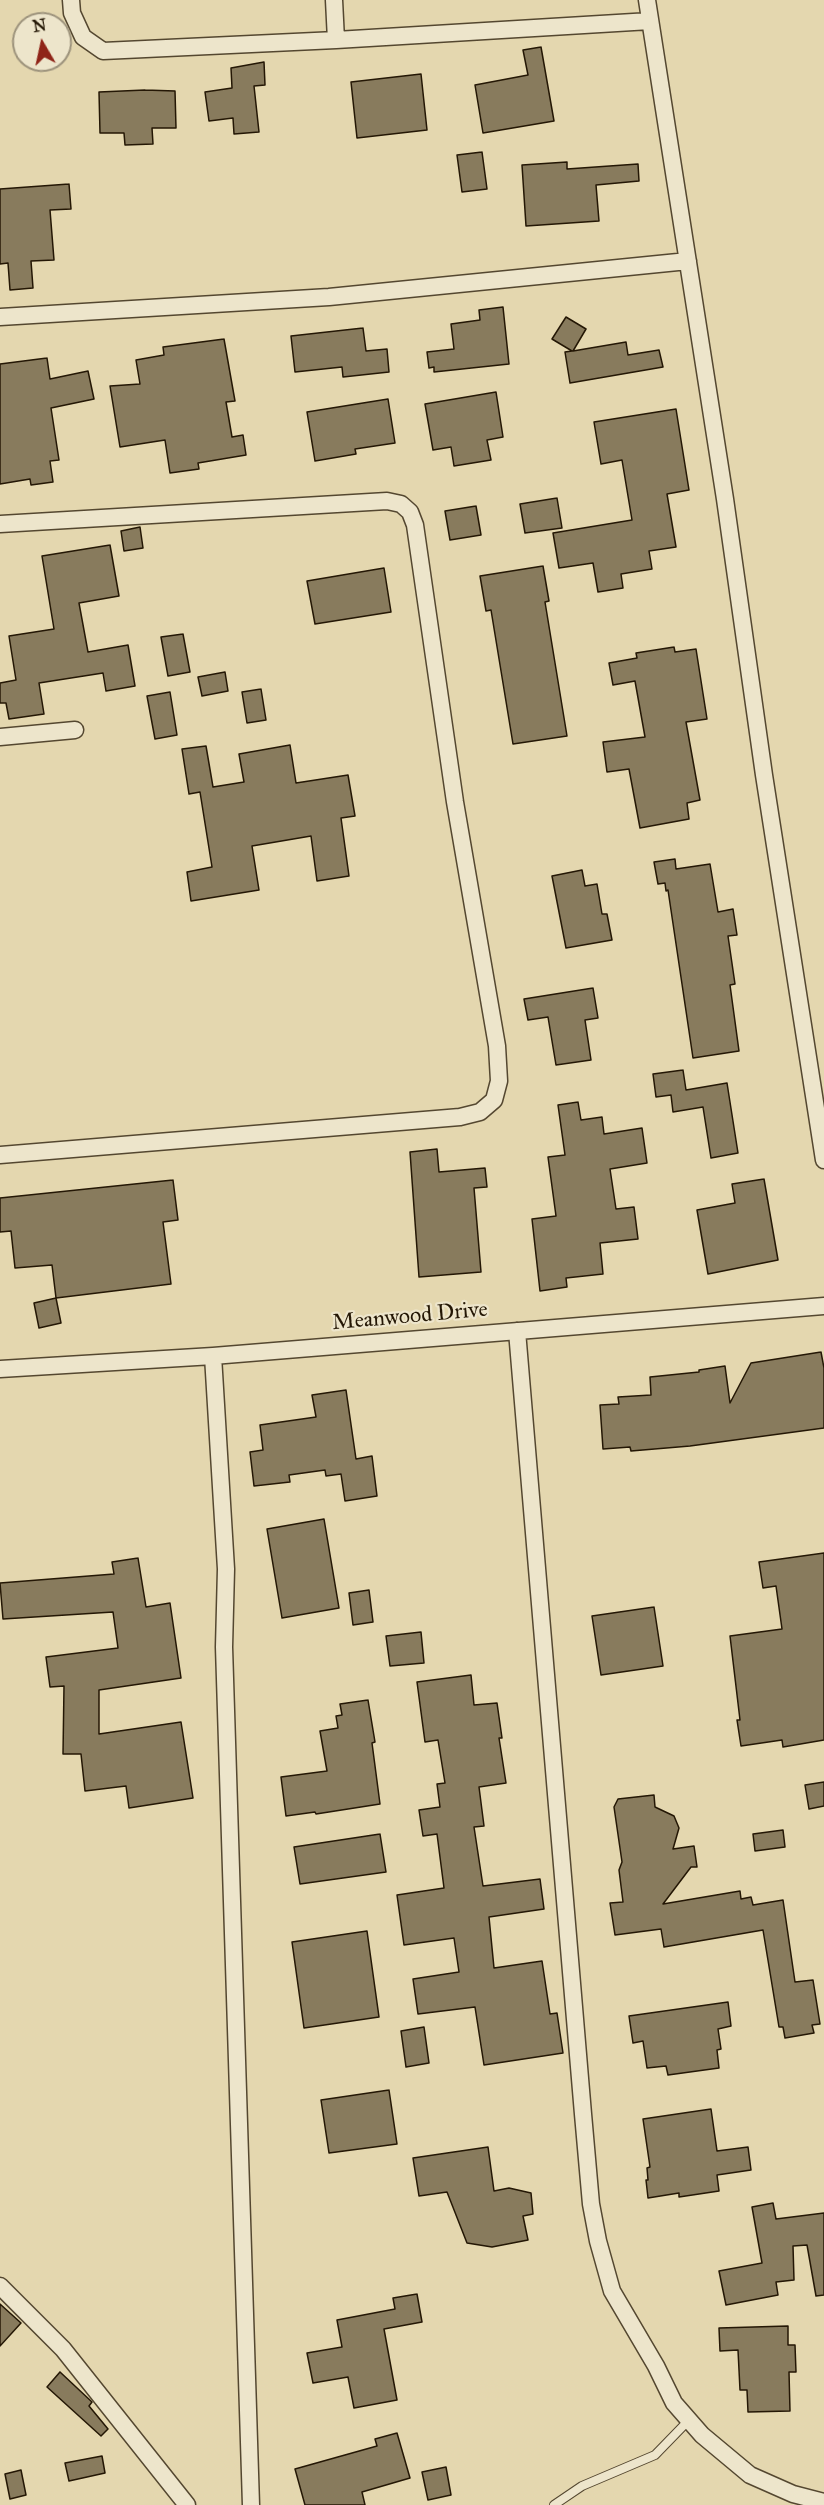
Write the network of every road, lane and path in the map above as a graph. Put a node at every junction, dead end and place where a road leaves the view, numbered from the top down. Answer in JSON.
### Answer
{"nodes":[{"id":1,"x":71,"y":0,"type":"edge"},
{"id":2,"x":334,"y":0,"type":"edge"},
{"id":3,"x":647,"y":0,"type":"edge"},
{"id":4,"x":650,"y":21,"type":"junction"},
{"id":5,"x":336,"y":40,"type":"junction"},
{"id":6,"x":688,"y":261,"type":"junction"},
{"id":7,"x":0,"y":317,"type":"edge"},
{"id":8,"x":0,"y":524,"type":"edge"},
{"id":9,"x":75,"y":730,"type":"dead end"},
{"id":10,"x":0,"y":737,"type":"edge"},
{"id":11,"x":0,"y":1155,"type":"edge"},
{"id":12,"x":824,"y":1160,"type":"edge"},
{"id":13,"x":824,"y":1306,"type":"edge"},
{"id":14,"x":517,"y":1331,"type":"junction"},
{"id":15,"x":213,"y":1356,"type":"junction"},
{"id":16,"x":0,"y":1369,"type":"edge"},
{"id":17,"x":0,"y":2286,"type":"edge"},
{"id":18,"x":689,"y":2420,"type":"junction"},
{"id":19,"x":824,"y":2502,"type":"edge"},
{"id":20,"x":188,"y":2505,"type":"edge"},
{"id":21,"x":251,"y":2505,"type":"edge"},
{"id":22,"x":554,"y":2505,"type":"edge"}],
"edges":[{"from":1,"to":5,"type":"street"},
{"from":2,"to":5,"type":"street"},
{"from":3,"to":4,"type":"street"},
{"from":4,"to":5,"type":"street"},
{"from":4,"to":6,"type":"street"},
{"from":6,"to":7,"type":"street"},
{"from":6,"to":12,"type":"street"},
{"from":8,"to":11,"type":"street"},
{"from":9,"to":10,"type":"street"},
{"from":13,"to":14,"type":"street","name":"Meanwood Drive"},
{"from":14,"to":15,"type":"street","name":"Meanwood Drive"},
{"from":14,"to":18,"type":"street"},
{"from":15,"to":16,"type":"street","name":"Meanwood Drive"},
{"from":15,"to":21,"type":"street"},
{"from":17,"to":20,"type":"street"},
{"from":18,"to":19,"type":"street"},
{"from":18,"to":22,"type":"lane"}]}
